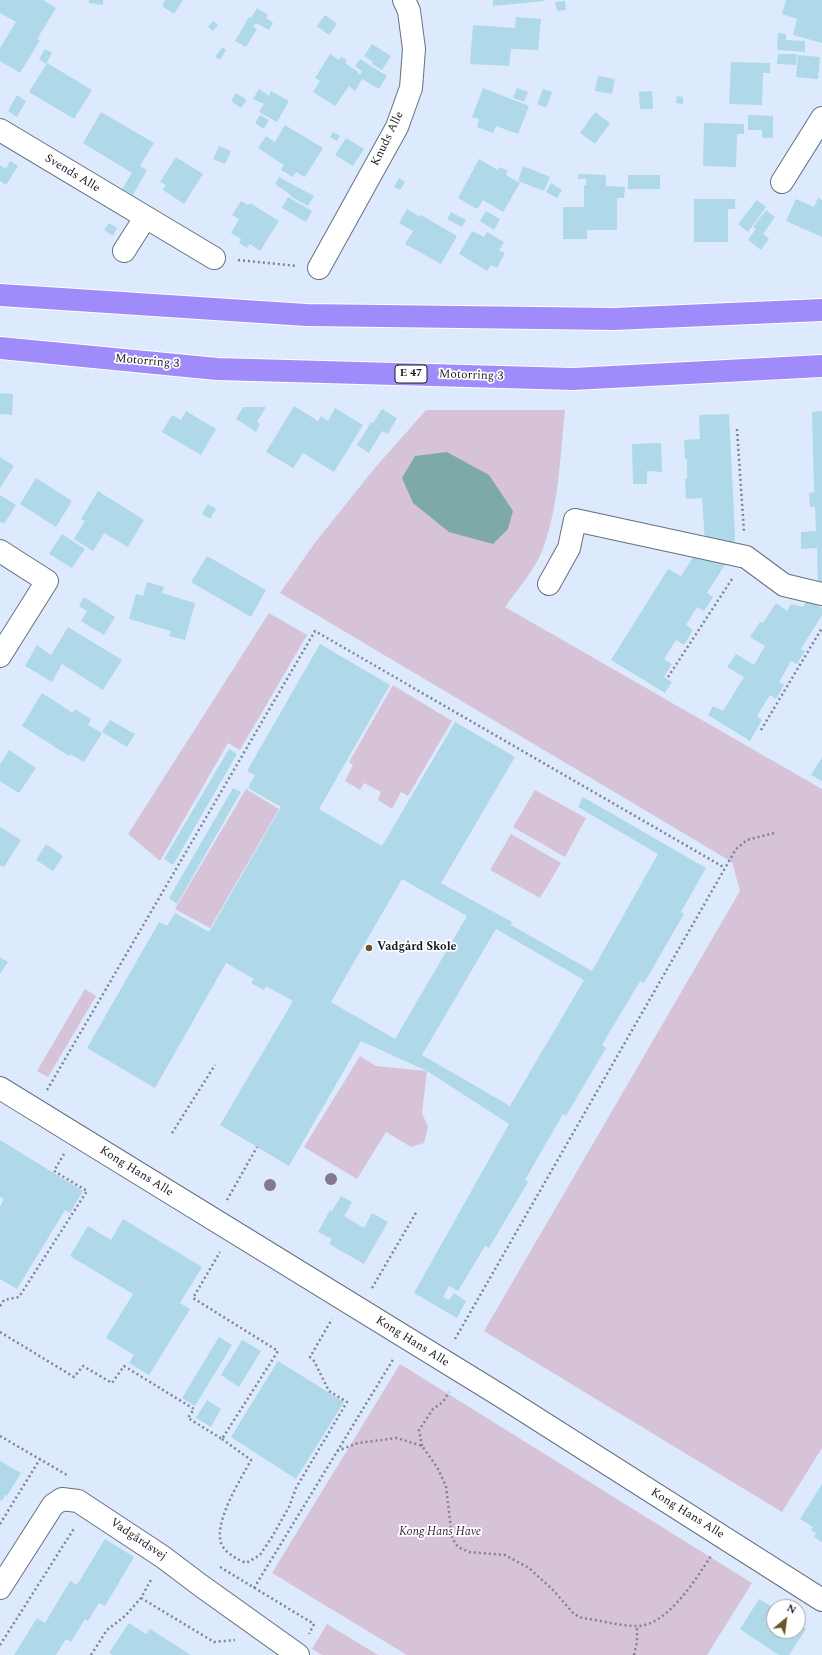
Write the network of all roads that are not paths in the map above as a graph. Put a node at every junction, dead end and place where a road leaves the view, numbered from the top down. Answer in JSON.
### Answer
{"nodes":[{"id":1,"x":404,"y":0,"type":"edge"},
{"id":2,"x":822,"y":118,"type":"edge"},
{"id":3,"x":0,"y":130,"type":"edge"},
{"id":4,"x":782,"y":182,"type":"dead end"},
{"id":5,"x":145,"y":218,"type":"junction"},
{"id":6,"x":124,"y":251,"type":"dead end"},
{"id":7,"x":214,"y":258,"type":"road end"},
{"id":8,"x":319,"y":268,"type":"road end"},
{"id":9,"x":0,"y":295,"type":"edge"},
{"id":10,"x":822,"y":310,"type":"edge"},
{"id":11,"x":0,"y":348,"type":"edge"},
{"id":12,"x":822,"y":366,"type":"edge"},
{"id":13,"x":0,"y":551,"type":"edge"},
{"id":14,"x":549,"y":584,"type":"dead end"},
{"id":15,"x":822,"y":594,"type":"edge"},
{"id":16,"x":0,"y":656,"type":"edge"},
{"id":17,"x":0,"y":1088,"type":"edge"},
{"id":18,"x":0,"y":1588,"type":"edge"},
{"id":19,"x":822,"y":1600,"type":"edge"},
{"id":20,"x":298,"y":1655,"type":"edge"}],
"edges":[{"from":1,"to":8,"type":"street","name":"Knuds Alle"},
{"from":2,"to":4,"type":"street"},
{"from":3,"to":5,"type":"street","name":"Svends Alle"},
{"from":5,"to":6,"type":"street"},
{"from":5,"to":7,"type":"street","name":"Svends Alle"},
{"from":9,"to":10,"type":"highway"},
{"from":11,"to":12,"type":"highway","name":"Motorring 3","number":"E 47"},
{"from":13,"to":16,"type":"street"},
{"from":14,"to":15,"type":"street"},
{"from":17,"to":19,"type":"street","name":"Kong Hans Alle"},
{"from":18,"to":20,"type":"street","name":"Vadgårdsvej"}]}
